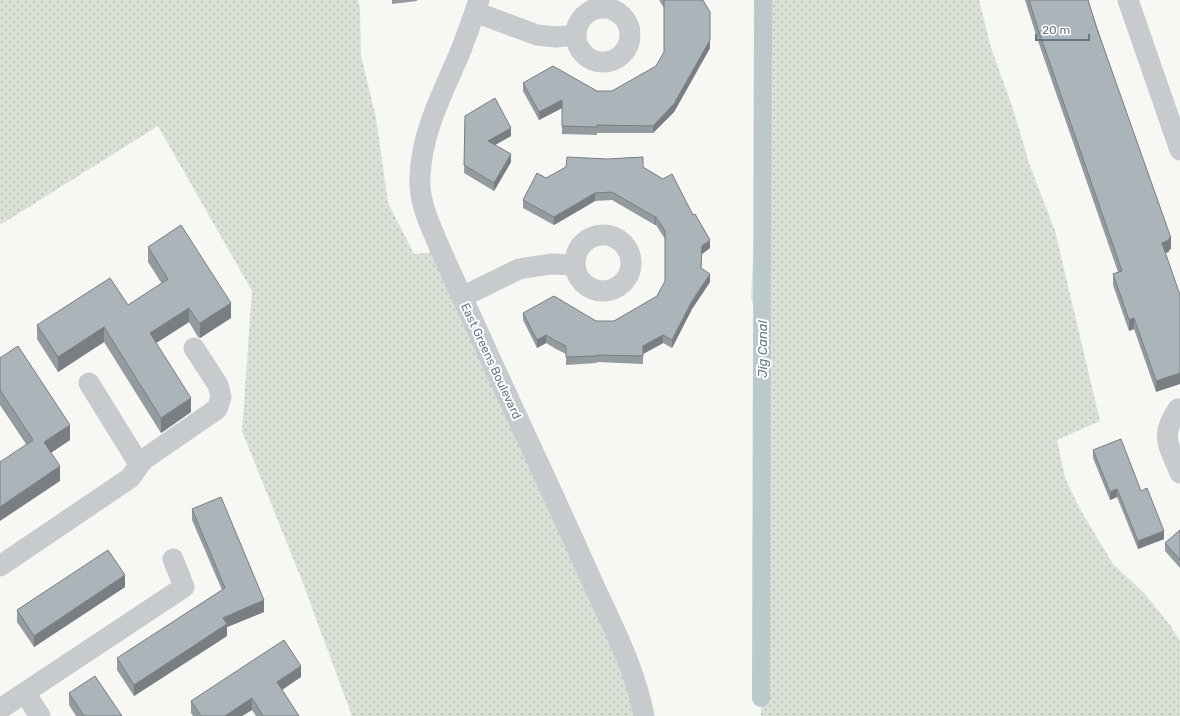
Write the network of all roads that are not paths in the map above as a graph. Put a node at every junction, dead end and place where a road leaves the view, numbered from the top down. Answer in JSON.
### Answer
{"nodes":[{"id":1,"x":1128,"y":0,"type":"edge"},
{"id":2,"x":477,"y":6,"type":"edge"},
{"id":3,"x":576,"y":35,"type":"dead end"},
{"id":4,"x":1180,"y":150,"type":"edge"},
{"id":5,"x":574,"y":266,"type":"dead end"},
{"id":6,"x":462,"y":297,"type":"junction"},
{"id":7,"x":194,"y":348,"type":"dead end"},
{"id":8,"x":89,"y":383,"type":"dead end"},
{"id":9,"x":1180,"y":409,"type":"edge"},
{"id":10,"x":140,"y":464,"type":"junction"},
{"id":11,"x":1180,"y":473,"type":"edge"},
{"id":12,"x":173,"y":559,"type":"dead end"},
{"id":13,"x":0,"y":566,"type":"edge"},
{"id":14,"x":25,"y":693,"type":"junction"},
{"id":15,"x":0,"y":709,"type":"edge"},
{"id":16,"x":40,"y":716,"type":"edge"},
{"id":17,"x":644,"y":716,"type":"edge"}],
"edges":[{"from":1,"to":4,"type":"street"},
{"from":2,"to":3,"type":"street"},
{"from":2,"to":6,"type":"street","name":"East Greens Boulevard"},
{"from":5,"to":6,"type":"street"},
{"from":6,"to":17,"type":"street","name":"East Greens Boulevard"},
{"from":7,"to":10,"type":"street"},
{"from":8,"to":10,"type":"street"},
{"from":9,"to":11,"type":"street"},
{"from":10,"to":13,"type":"street"},
{"from":12,"to":14,"type":"street"},
{"from":14,"to":15,"type":"street"},
{"from":14,"to":16,"type":"street"}]}
